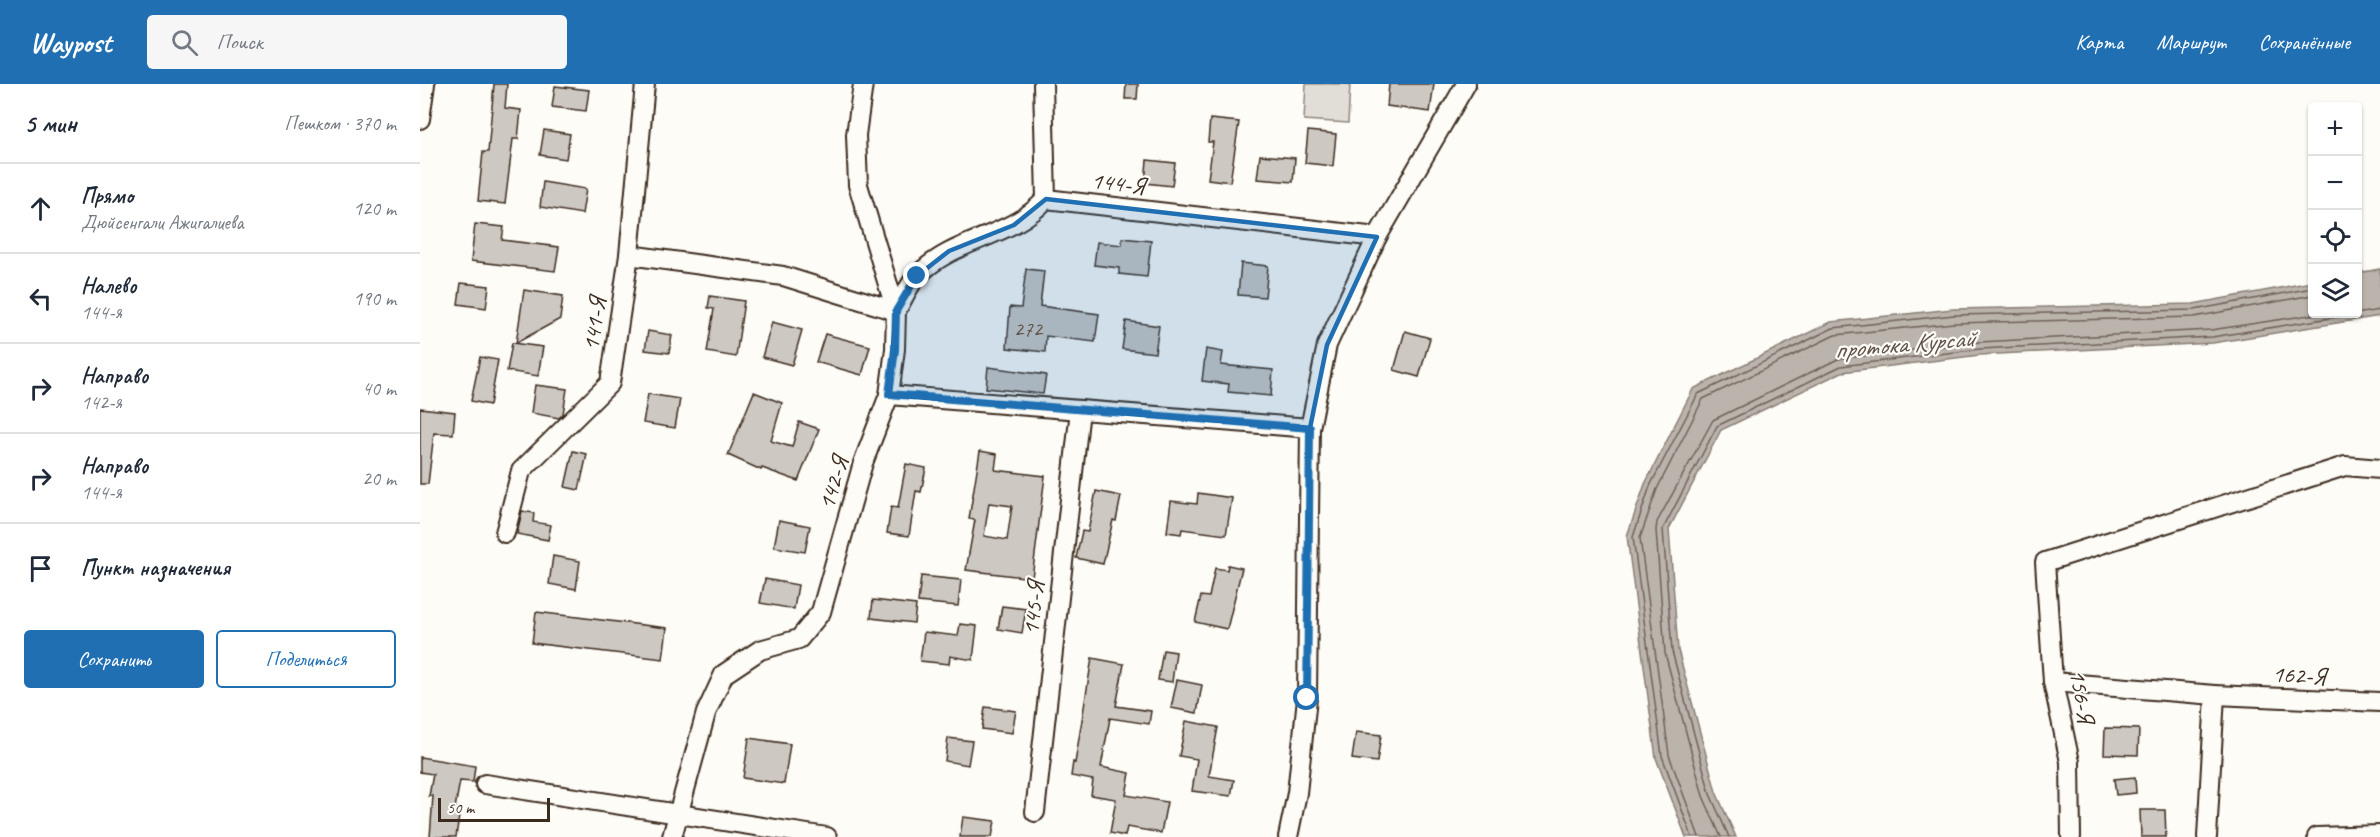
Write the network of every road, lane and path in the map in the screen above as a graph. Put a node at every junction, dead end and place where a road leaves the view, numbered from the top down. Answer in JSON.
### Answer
{"nodes":[{"id":1,"x":425,"y":84,"type":"edge"},
{"id":2,"x":645,"y":84,"type":"edge"},
{"id":3,"x":863,"y":84,"type":"edge"},
{"id":4,"x":1043,"y":84,"type":"edge"},
{"id":5,"x":1466,"y":84,"type":"edge"},
{"id":6,"x":420,"y":119,"type":"edge"},
{"id":7,"x":1046,"y":199,"type":"junction"},
{"id":8,"x":1377,"y":237,"type":"junction"},
{"id":9,"x":629,"y":255,"type":"junction"},
{"id":10,"x":896,"y":311,"type":"junction"},
{"id":11,"x":889,"y":394,"type":"junction"},
{"id":12,"x":1080,"y":410,"type":"junction"},
{"id":13,"x":1310,"y":428,"type":"junction"},
{"id":14,"x":2380,"y":469,"type":"edge"},
{"id":15,"x":505,"y":533,"type":"dead end"},
{"id":16,"x":2053,"y":682,"type":"junction"},
{"id":17,"x":2215,"y":695,"type":"junction"},
{"id":18,"x":2380,"y":702,"type":"edge"},
{"id":19,"x":485,"y":784,"type":"dead end"},
{"id":20,"x":1035,"y":812,"type":"dead end"},
{"id":21,"x":678,"y":814,"type":"junction"},
{"id":22,"x":2380,"y":835,"type":"edge"},
{"id":23,"x":672,"y":837,"type":"edge"},
{"id":24,"x":827,"y":837,"type":"edge"},
{"id":25,"x":1288,"y":837,"type":"edge"},
{"id":26,"x":2071,"y":837,"type":"edge"},
{"id":27,"x":2207,"y":837,"type":"edge"},
{"id":28,"x":2317,"y":837,"type":"edge"}],
"edges":[{"from":1,"to":6,"type":"street"},
{"from":2,"to":9,"type":"street","name":"141-Я"},
{"from":3,"to":10,"type":"street","name":"142-Я"},
{"from":4,"to":7,"type":"street"},
{"from":5,"to":8,"type":"street"},
{"from":7,"to":8,"type":"street","name":"144-Я"},
{"from":7,"to":10,"type":"street"},
{"from":8,"to":13,"type":"street"},
{"from":9,"to":10,"type":"street"},
{"from":9,"to":15,"type":"street","name":"141-Я"},
{"from":10,"to":11,"type":"street","name":"142-Я"},
{"from":11,"to":12,"type":"street"},
{"from":11,"to":21,"type":"street","name":"142-Я"},
{"from":12,"to":13,"type":"street"},
{"from":12,"to":20,"type":"street","name":"145-Я"},
{"from":13,"to":25,"type":"street"},
{"from":14,"to":16,"type":"street","name":"156-Я"},
{"from":16,"to":17,"type":"street","name":"162-Я"},
{"from":16,"to":26,"type":"street","name":"156-Я"},
{"from":17,"to":18,"type":"street","name":"162-Я"},
{"from":17,"to":27,"type":"street"},
{"from":19,"to":21,"type":"street"},
{"from":21,"to":23,"type":"street","name":"142-Я"},
{"from":21,"to":24,"type":"street"},
{"from":22,"to":28,"type":"street"}]}
